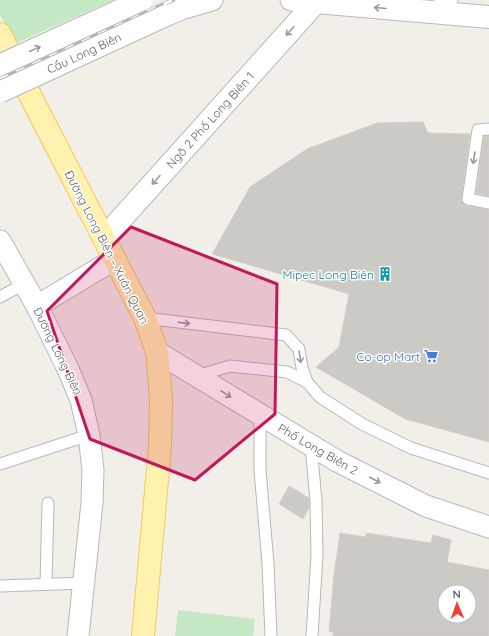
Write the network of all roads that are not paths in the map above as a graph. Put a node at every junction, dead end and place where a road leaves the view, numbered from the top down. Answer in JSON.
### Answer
{"nodes":[{"id":1,"x":142,"y":0,"type":"edge"},
{"id":2,"x":212,"y":0,"type":"edge"},
{"id":3,"x":291,"y":0,"type":"edge"},
{"id":4,"x":452,"y":0,"type":"edge"},
{"id":5,"x":316,"y":2,"type":"junction"},
{"id":6,"x":415,"y":7,"type":"edge"},
{"id":7,"x":489,"y":17,"type":"edge"},
{"id":8,"x":0,"y":34,"type":"edge"},
{"id":9,"x":0,"y":65,"type":"edge"},
{"id":10,"x":0,"y":92,"type":"edge"},
{"id":11,"x":489,"y":129,"type":"edge"},
{"id":12,"x":489,"y":203,"type":"edge"},
{"id":13,"x":104,"y":238,"type":"junction"},
{"id":14,"x":0,"y":241,"type":"edge"},
{"id":15,"x":115,"y":259,"type":"junction"},
{"id":16,"x":24,"y":284,"type":"junction"},
{"id":17,"x":0,"y":298,"type":"edge"},
{"id":18,"x":37,"y":306,"type":"junction"},
{"id":19,"x":145,"y":318,"type":"junction"},
{"id":20,"x":157,"y":352,"type":"junction"},
{"id":21,"x":197,"y":376,"type":"junction"},
{"id":22,"x":307,"y":382,"type":"junction"},
{"id":23,"x":260,"y":415,"type":"junction"},
{"id":24,"x":90,"y":435,"type":"junction"},
{"id":25,"x":311,"y":446,"type":"junction"},
{"id":26,"x":0,"y":464,"type":"edge"},
{"id":27,"x":489,"y":473,"type":"edge"},
{"id":28,"x":48,"y":503,"type":"dead end"},
{"id":29,"x":489,"y":527,"type":"edge"},
{"id":30,"x":84,"y":583,"type":"junction"},
{"id":31,"x":46,"y":584,"type":"junction"},
{"id":32,"x":0,"y":586,"type":"edge"},
{"id":33,"x":78,"y":636,"type":"edge"},
{"id":34,"x":143,"y":636,"type":"edge"},
{"id":35,"x":271,"y":636,"type":"edge"},
{"id":36,"x":312,"y":636,"type":"edge"}],
"edges":[{"from":9,"to":1,"type":"street","name":"Cầu Long Biên","one_way":true,"bridge":true},
{"from":2,"to":10,"type":"street","name":"Cầu Long Biên","bridge":true},
{"from":3,"to":5,"type":"street"},
{"from":4,"to":6,"type":"lane"},
{"from":6,"to":5,"type":"main road","one_way":true},
{"from":5,"to":13,"type":"main road","name":"Ngõ 2 Phố Long Biên 1","one_way":true},
{"from":6,"to":7,"type":"main road"},
{"from":8,"to":13,"type":"main road","name":"Đường Long Biên – Xuân Quan"},
{"from":11,"to":12,"type":"lane","one_way":true},
{"from":13,"to":15,"type":"main road","name":"Đường Long Biên – Xuân Quan"},
{"from":14,"to":16,"type":"street","name":"Đường Long Biên"},
{"from":15,"to":18,"type":"street"},
{"from":15,"to":19,"type":"main road","name":"Đường Long Biên – Xuân Quan"},
{"from":16,"to":17,"type":"lane"},
{"from":16,"to":18,"type":"street","name":"Đường Long Biên"},
{"from":18,"to":24,"type":"street","name":"Đường Long Biên"},
{"from":19,"to":20,"type":"main road","name":"Đường Long Biên – Xuân Quan"},
{"from":19,"to":22,"type":"lane","one_way":true},
{"from":20,"to":21,"type":"street","name":"Phố Long Biên 2"},
{"from":20,"to":34,"type":"main road","name":"Đường Long Biên – Xuân Quan"},
{"from":21,"to":22,"type":"lane"},
{"from":21,"to":23,"type":"street","name":"Phố Long Biên 2","one_way":true},
{"from":22,"to":27,"type":"lane"},
{"from":23,"to":25,"type":"street","name":"Phố Long Biên 2"},
{"from":23,"to":35,"type":"lane"},
{"from":24,"to":26,"type":"lane"},
{"from":24,"to":30,"type":"street","name":"Đường Long Biên"},
{"from":25,"to":29,"type":"street","name":"Phố Long Biên 2","one_way":true},
{"from":25,"to":36,"type":"lane"},
{"from":28,"to":31,"type":"lane"},
{"from":30,"to":31,"type":"lane"},
{"from":30,"to":33,"type":"street","name":"Đường Long Biên"},
{"from":31,"to":32,"type":"lane"}]}
